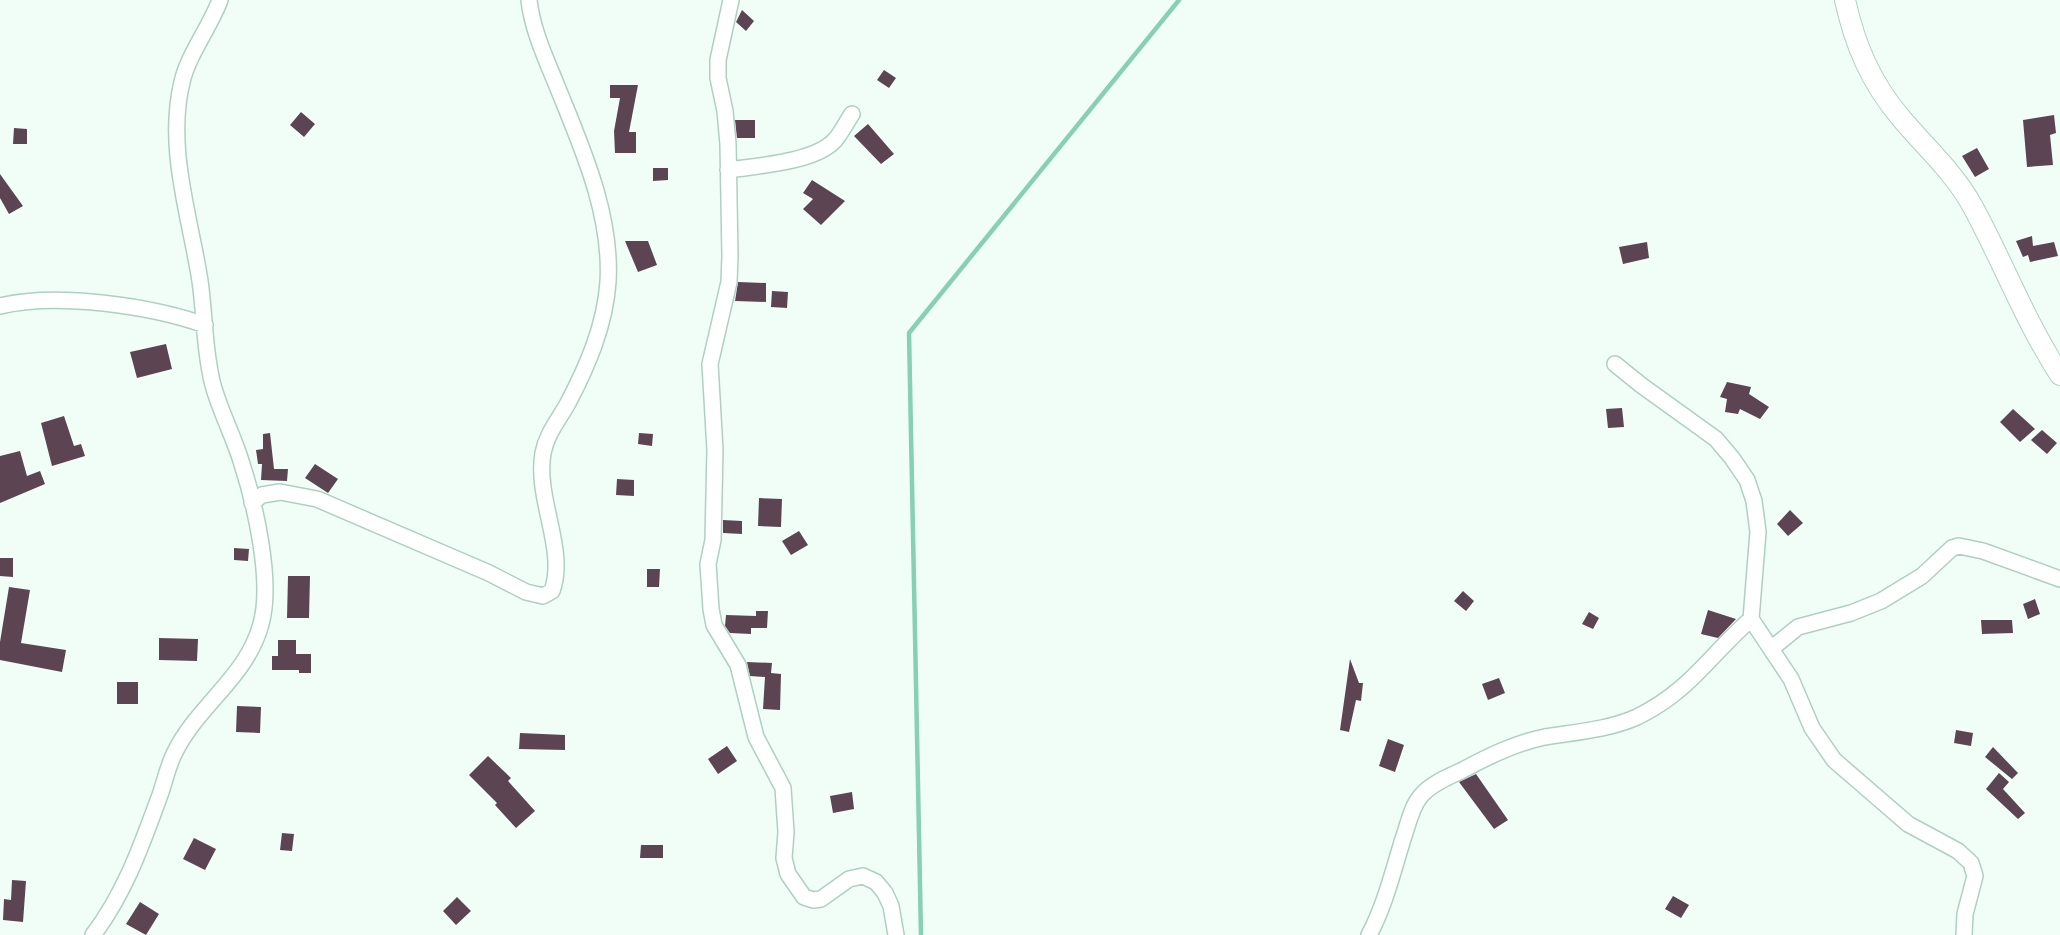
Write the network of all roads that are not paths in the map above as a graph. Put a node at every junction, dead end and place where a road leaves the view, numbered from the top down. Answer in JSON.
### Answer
{"nodes":[{"id":1,"x":220,"y":0,"type":"edge"},
{"id":2,"x":529,"y":0,"type":"edge"},
{"id":3,"x":730,"y":0,"type":"edge"},
{"id":4,"x":1845,"y":0,"type":"edge"},
{"id":5,"x":852,"y":114,"type":"dead end"},
{"id":6,"x":728,"y":170,"type":"junction"},
{"id":7,"x":0,"y":306,"type":"edge"},
{"id":8,"x":205,"y":325,"type":"junction"},
{"id":9,"x":1616,"y":364,"type":"dead end"},
{"id":10,"x":2060,"y":375,"type":"edge"},
{"id":11,"x":252,"y":503,"type":"junction"},
{"id":12,"x":2060,"y":579,"type":"edge"},
{"id":13,"x":1750,"y":620,"type":"junction"},
{"id":14,"x":1771,"y":649,"type":"junction"},
{"id":15,"x":93,"y":935,"type":"edge"},
{"id":16,"x":896,"y":935,"type":"edge"},
{"id":17,"x":1369,"y":935,"type":"edge"},
{"id":18,"x":1964,"y":935,"type":"edge"}],
"edges":[{"from":1,"to":8,"type":"street"},
{"from":2,"to":11,"type":"street"},
{"from":3,"to":6,"type":"street"},
{"from":4,"to":10,"type":"street"},
{"from":5,"to":6,"type":"street"},
{"from":6,"to":16,"type":"street"},
{"from":7,"to":8,"type":"street"},
{"from":8,"to":11,"type":"street"},
{"from":9,"to":13,"type":"street"},
{"from":11,"to":15,"type":"street"},
{"from":12,"to":14,"type":"street"},
{"from":13,"to":14,"type":"street"},
{"from":13,"to":17,"type":"street"},
{"from":14,"to":18,"type":"street"}]}
